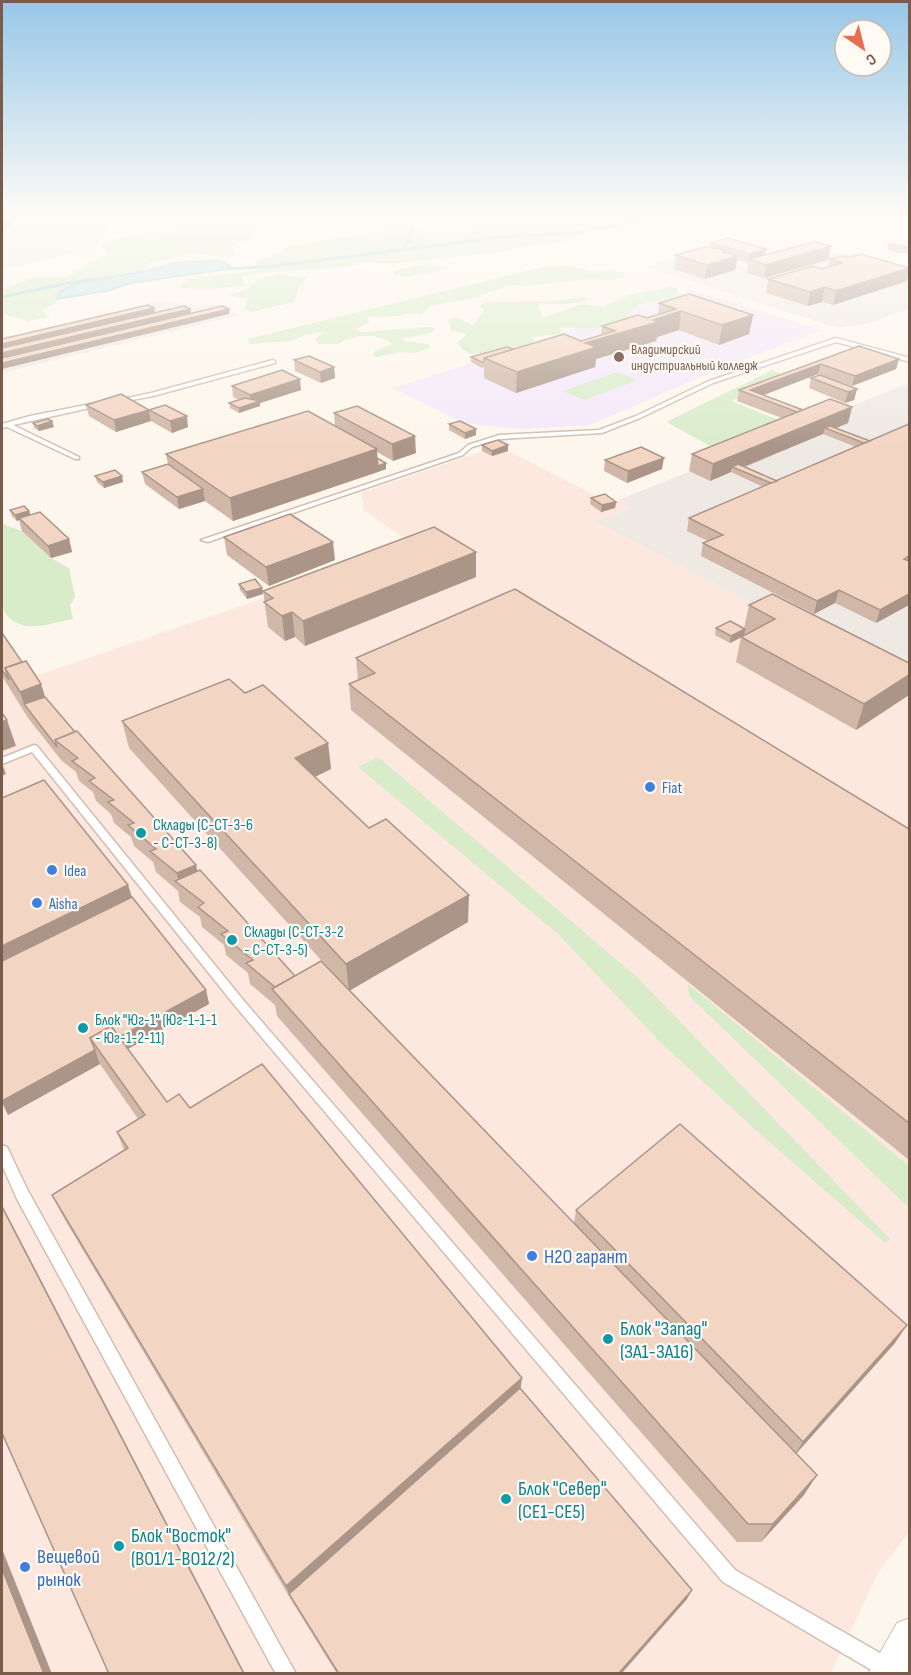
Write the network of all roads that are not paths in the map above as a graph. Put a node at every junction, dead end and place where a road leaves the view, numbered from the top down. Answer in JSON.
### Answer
{"nodes":[{"id":1,"x":909,"y":360,"type":"edge"},
{"id":2,"x":273,"y":362,"type":"dead end"},
{"id":3,"x":4,"y":426,"type":"edge"},
{"id":4,"x":77,"y":458,"type":"dead end"},
{"id":5,"x":205,"y":540,"type":"dead end"},
{"id":6,"x":2,"y":761,"type":"edge"},
{"id":7,"x":2,"y":1152,"type":"edge"},
{"id":8,"x":909,"y":1636,"type":"edge"},
{"id":9,"x":888,"y":1672,"type":"edge"},
{"id":10,"x":287,"y":1674,"type":"edge"}],
"edges":[{"from":1,"to":5,"type":"lane"},
{"from":2,"to":3,"type":"lane"},
{"from":3,"to":4,"type":"lane"},
{"from":6,"to":9,"type":"lane"},
{"from":7,"to":10,"type":"lane"},
{"from":8,"to":9,"type":"street"}]}
